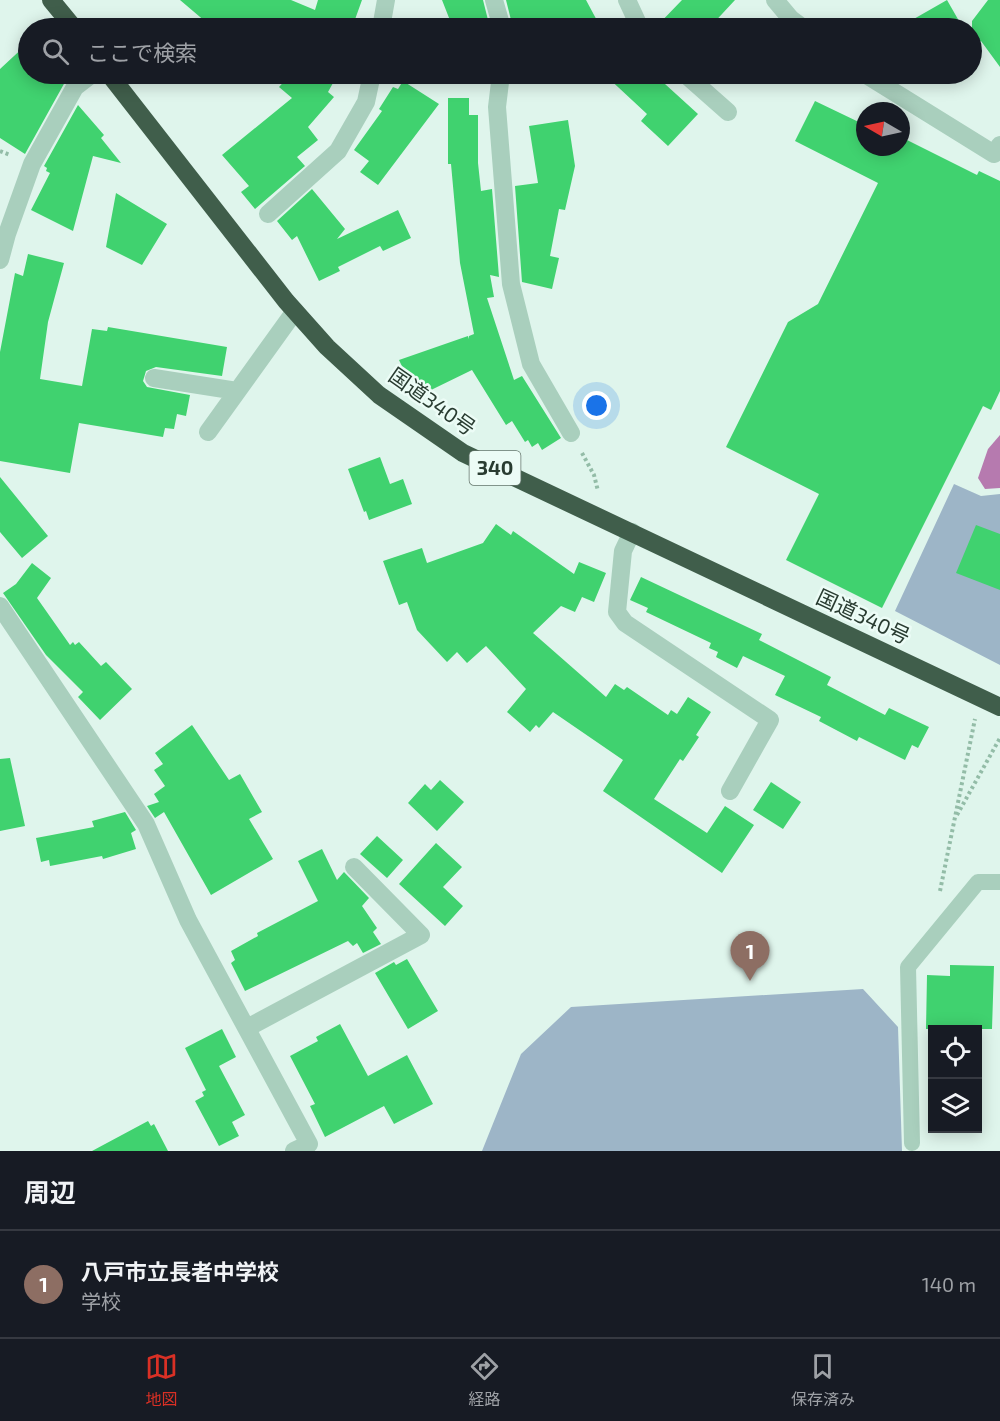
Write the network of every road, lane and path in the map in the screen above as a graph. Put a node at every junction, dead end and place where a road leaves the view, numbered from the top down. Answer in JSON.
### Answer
{"nodes":[{"id":1,"x":51,"y":0,"type":"edge"},
{"id":2,"x":386,"y":0,"type":"edge"},
{"id":3,"x":494,"y":0,"type":"edge"},
{"id":4,"x":627,"y":0,"type":"edge"},
{"id":5,"x":775,"y":0,"type":"edge"},
{"id":6,"x":66,"y":18,"type":"edge"},
{"id":7,"x":383,"y":18,"type":"edge"},
{"id":8,"x":499,"y":18,"type":"edge"},
{"id":9,"x":635,"y":18,"type":"edge"},
{"id":10,"x":789,"y":18,"type":"edge"},
{"id":11,"x":79,"y":84,"type":"edge"},
{"id":12,"x":117,"y":84,"type":"edge"},
{"id":13,"x":370,"y":84,"type":"edge"},
{"id":14,"x":500,"y":84,"type":"edge"},
{"id":15,"x":696,"y":84,"type":"edge"},
{"id":16,"x":881,"y":84,"type":"edge"},
{"id":17,"x":728,"y":112,"type":"dead end"},
{"id":18,"x":1000,"y":145,"type":"edge"},
{"id":19,"x":268,"y":214,"type":"dead end"},
{"id":20,"x":0,"y":260,"type":"edge"},
{"id":21,"x":295,"y":311,"type":"junction"},
{"id":22,"x":154,"y":378,"type":"dead end"},
{"id":23,"x":237,"y":391,"type":"junction"},
{"id":24,"x":208,"y":432,"type":"dead end"},
{"id":25,"x":571,"y":433,"type":"joint"},
{"id":26,"x":598,"y":490,"type":"dead end"},
{"id":27,"x":632,"y":532,"type":"junction"},
{"id":28,"x":0,"y":606,"type":"edge"},
{"id":29,"x":1000,"y":707,"type":"edge"},
{"id":30,"x":975,"y":718,"type":"dead end"},
{"id":31,"x":1000,"y":738,"type":"edge"},
{"id":32,"x":730,"y":791,"type":"dead end"},
{"id":33,"x":955,"y":818,"type":"junction"},
{"id":34,"x":354,"y":867,"type":"dead end"},
{"id":35,"x":1000,"y":882,"type":"edge"},
{"id":36,"x":958,"y":907,"type":"junction"},
{"id":37,"x":247,"y":1028,"type":"junction"},
{"id":38,"x":912,"y":1143,"type":"dead end"},
{"id":39,"x":306,"y":1149,"type":"edge"}],
"edges":[{"from":1,"to":6,"type":"highway"},
{"from":2,"to":7,"type":"street"},
{"from":3,"to":8,"type":"street"},
{"from":4,"to":9,"type":"street"},
{"from":5,"to":10,"type":"street"},
{"from":11,"to":20,"type":"street"},
{"from":12,"to":21,"type":"highway","name":"国道340号","number":"340"},
{"from":13,"to":19,"type":"street"},
{"from":14,"to":25,"type":"street"},
{"from":15,"to":17,"type":"street"},
{"from":16,"to":18,"type":"street"},
{"from":21,"to":23,"type":"street"},
{"from":21,"to":27,"type":"highway","name":"国道340号","number":"340"},
{"from":22,"to":23,"type":"street"},
{"from":23,"to":24,"type":"street"},
{"from":25,"to":26,"type":"path"},
{"from":27,"to":29,"type":"highway","name":"国道340号","number":"340"},
{"from":27,"to":32,"type":"street"},
{"from":28,"to":37,"type":"street"},
{"from":30,"to":33,"type":"path"},
{"from":31,"to":33,"type":"path"},
{"from":33,"to":36,"type":"path"},
{"from":34,"to":37,"type":"street"},
{"from":35,"to":36,"type":"lane"},
{"from":36,"to":38,"type":"lane"},
{"from":37,"to":39,"type":"street"}]}
